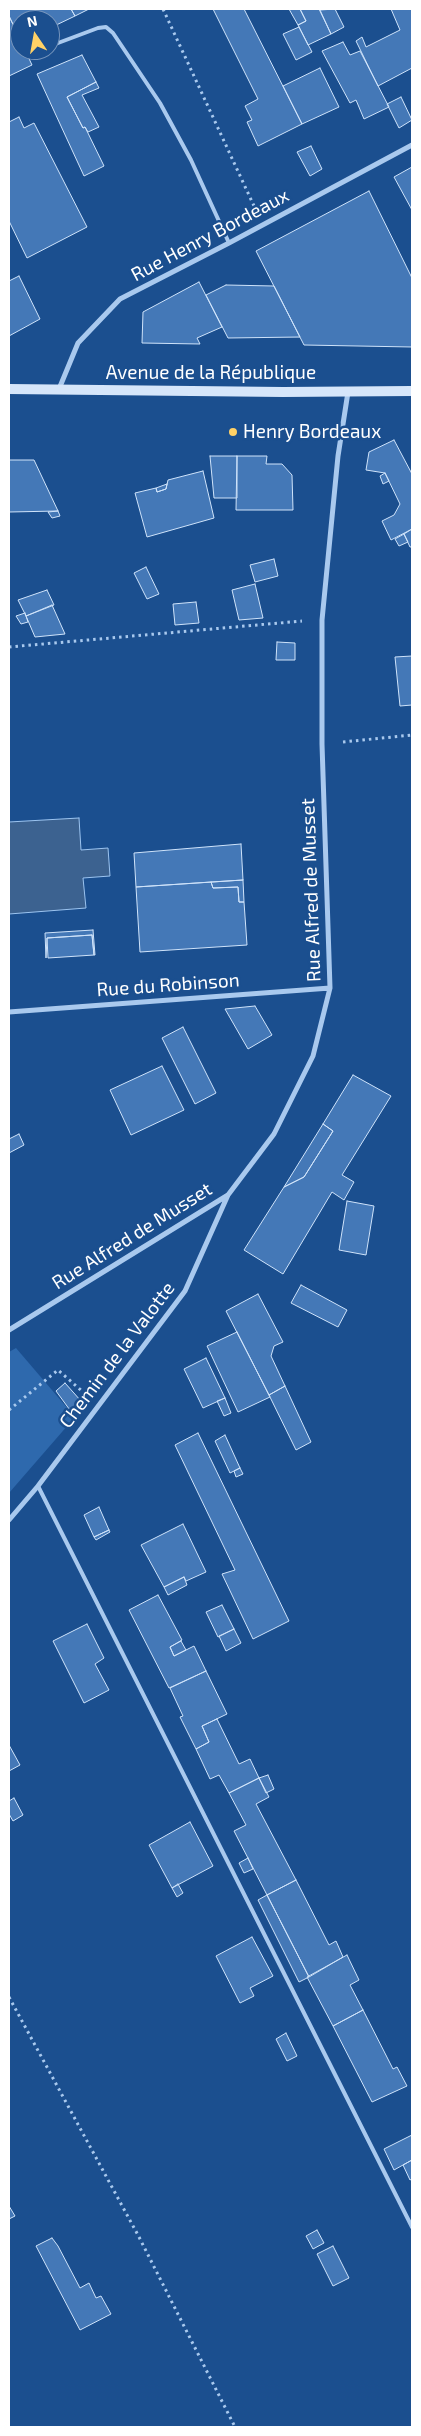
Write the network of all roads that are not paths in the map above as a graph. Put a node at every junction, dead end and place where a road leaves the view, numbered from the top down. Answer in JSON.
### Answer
{"nodes":[{"id":1,"x":60,"y":42,"type":"edge"},
{"id":2,"x":412,"y":145,"type":"edge"},
{"id":3,"x":229,"y":243,"type":"junction"},
{"id":4,"x":9,"y":389,"type":"edge"},
{"id":5,"x":59,"y":389,"type":"junction"},
{"id":6,"x":348,"y":391,"type":"junction"},
{"id":7,"x":412,"y":391,"type":"edge"},
{"id":8,"x":330,"y":988,"type":"junction"},
{"id":9,"x":9,"y":1012,"type":"edge"},
{"id":10,"x":228,"y":1195,"type":"junction"},
{"id":11,"x":9,"y":1330,"type":"edge"},
{"id":12,"x":38,"y":1486,"type":"junction"},
{"id":13,"x":9,"y":1520,"type":"edge"},
{"id":14,"x":412,"y":2227,"type":"edge"}],
"edges":[{"from":1,"to":3,"type":"lane"},
{"from":2,"to":3,"type":"street","name":"Rue Henry Bordeaux"},
{"from":3,"to":5,"type":"street","name":"Rue Henry Bordeaux"},
{"from":4,"to":5,"type":"main road","name":"Avenue de la République"},
{"from":5,"to":6,"type":"main road","name":"Avenue de la République"},
{"from":6,"to":7,"type":"main road","name":"Avenue de la République"},
{"from":6,"to":8,"type":"street","name":"Rue Alfred de Musset"},
{"from":8,"to":9,"type":"street","name":"Rue du Robinson"},
{"from":8,"to":10,"type":"street","name":"Rue Alfred de Musset"},
{"from":10,"to":11,"type":"street","name":"Rue Alfred de Musset"},
{"from":10,"to":12,"type":"street","name":"Chemin de la Valotte"},
{"from":12,"to":13,"type":"street","name":"Chemin de la Valotte"},
{"from":12,"to":14,"type":"lane"}]}
